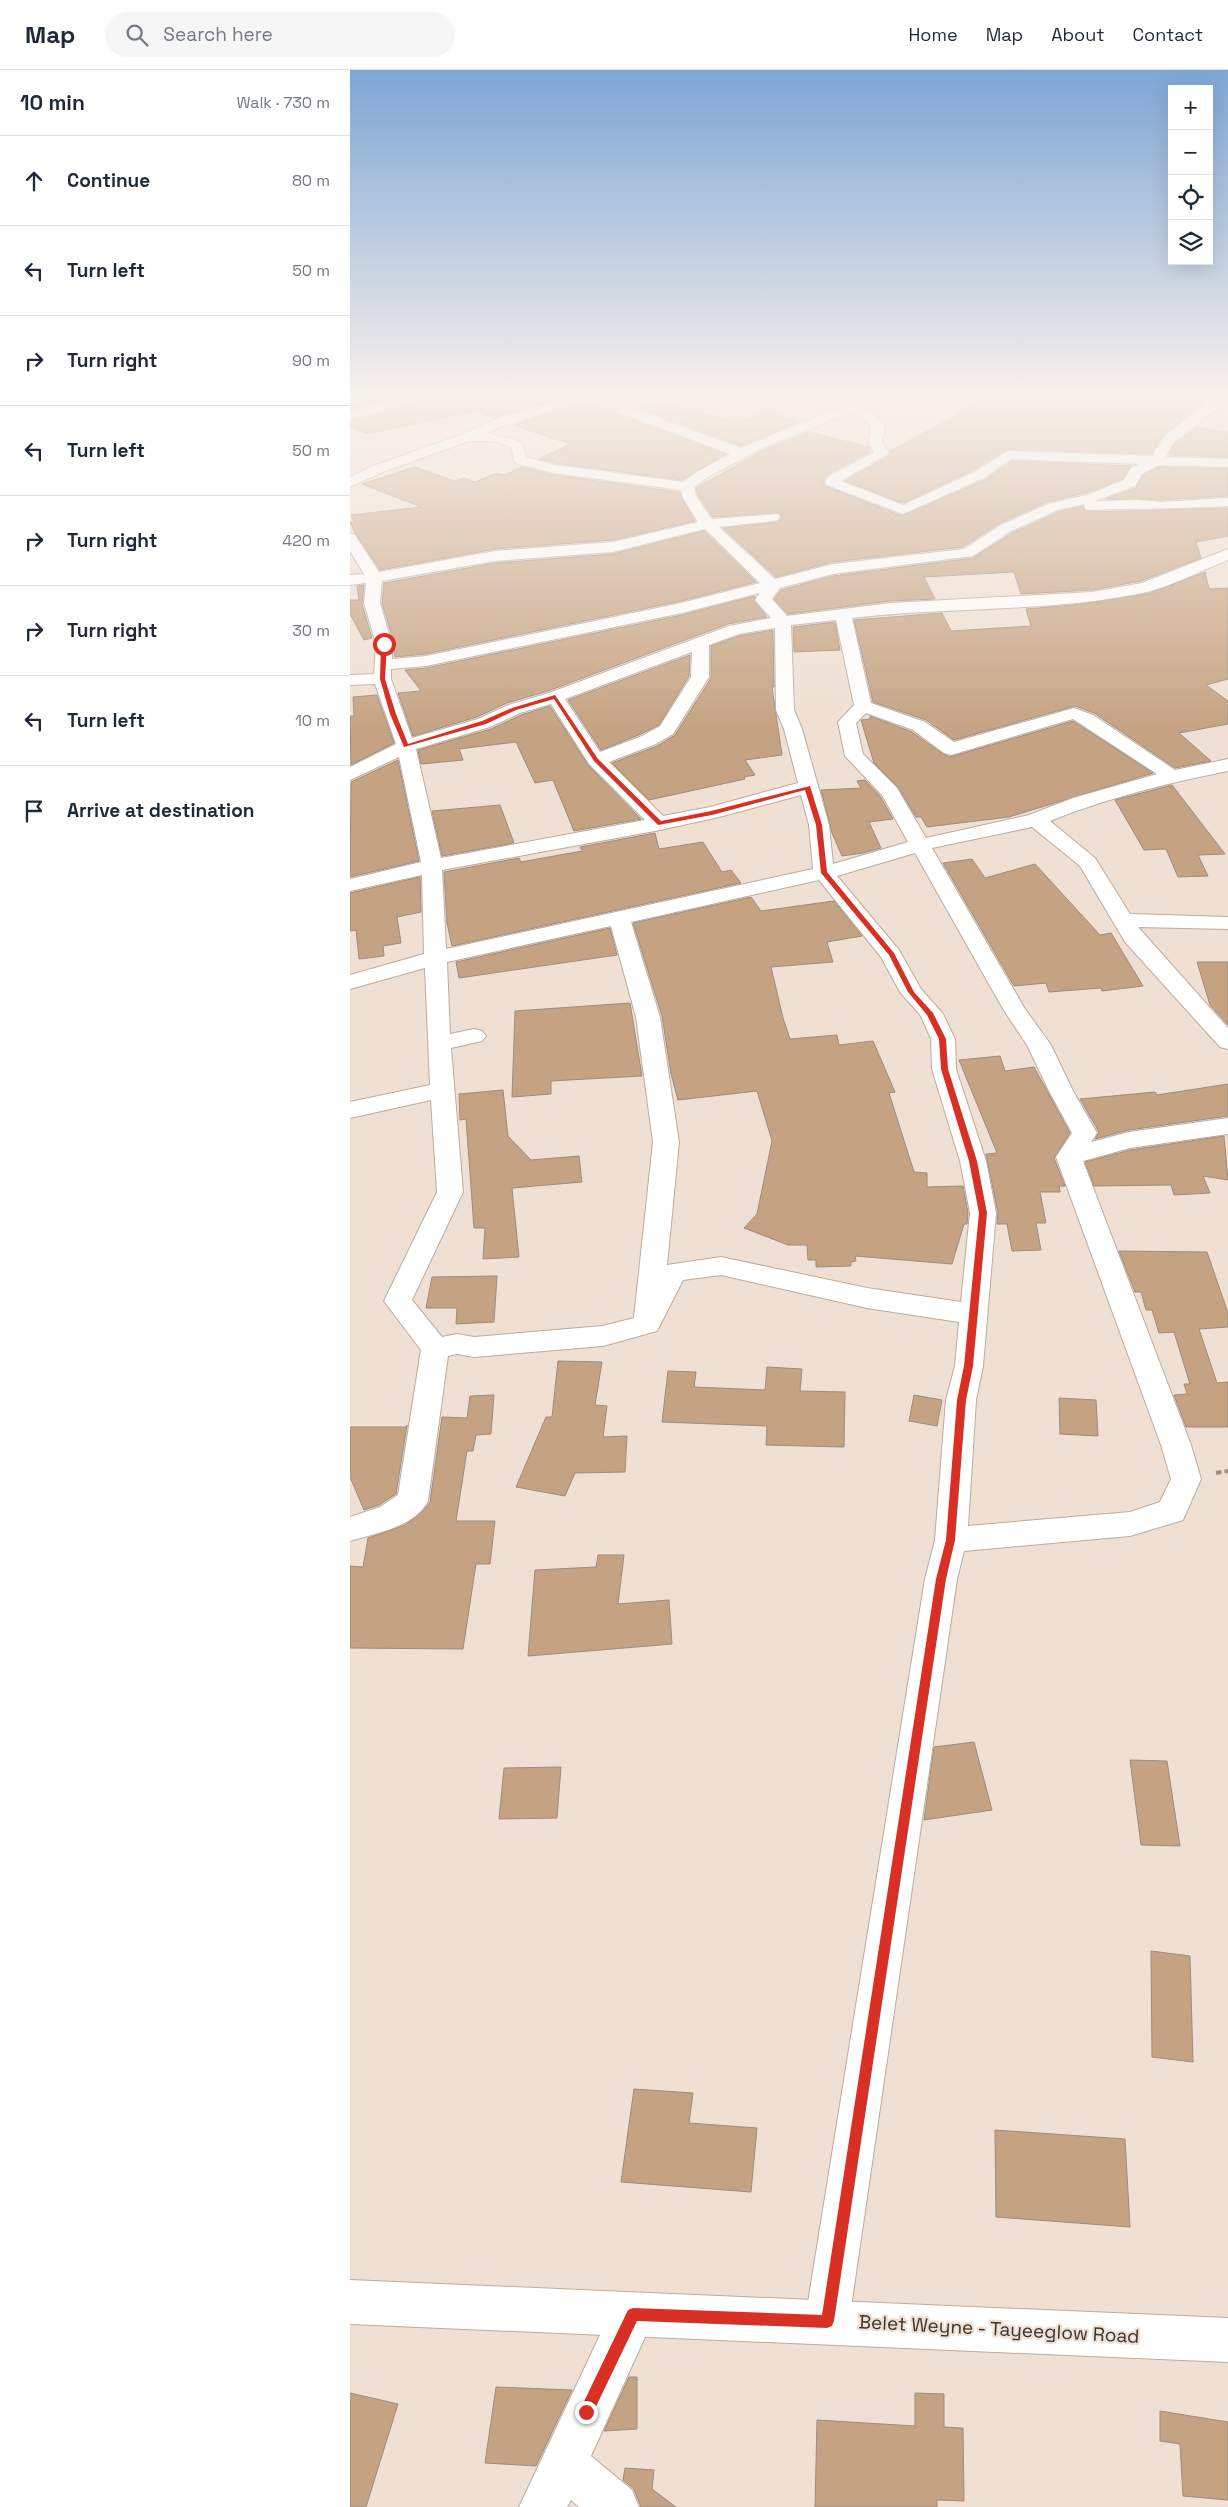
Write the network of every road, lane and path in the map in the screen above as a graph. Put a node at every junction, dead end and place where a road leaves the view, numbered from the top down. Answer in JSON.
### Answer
{"nodes":[{"id":1,"x":696,"y":508,"type":"edge"},
{"id":2,"x":1052,"y":508,"type":"edge"},
{"id":3,"x":773,"y":517,"type":"dead end"},
{"id":4,"x":708,"y":524,"type":"junction"},
{"id":5,"x":350,"y":538,"type":"edge"},
{"id":6,"x":1228,"y":554,"type":"edge"},
{"id":7,"x":374,"y":578,"type":"junction"},
{"id":8,"x":350,"y":580,"type":"edge"},
{"id":9,"x":774,"y":586,"type":"junction"},
{"id":10,"x":843,"y":614,"type":"junction"},
{"id":11,"x":783,"y":621,"type":"junction"},
{"id":12,"x":701,"y":644,"type":"junction"},
{"id":13,"x":383,"y":672,"type":"junction"},
{"id":14,"x":350,"y":680,"type":"edge"},
{"id":15,"x":502,"y":694,"type":"dead end"},
{"id":16,"x":555,"y":697,"type":"junction"},
{"id":17,"x":863,"y":706,"type":"junction"},
{"id":18,"x":514,"y":709,"type":"junction"},
{"id":19,"x":406,"y":746,"type":"junction"},
{"id":20,"x":596,"y":760,"type":"junction"},
{"id":21,"x":1228,"y":766,"type":"edge"},
{"id":22,"x":350,"y":774,"type":"edge"},
{"id":23,"x":1172,"y":776,"type":"junction"},
{"id":24,"x":808,"y":787,"type":"junction"},
{"id":25,"x":1035,"y":820,"type":"junction"},
{"id":26,"x":660,"y":824,"type":"junction"},
{"id":27,"x":920,"y":845,"type":"junction"},
{"id":28,"x":432,"y":866,"type":"junction"},
{"id":29,"x":824,"y":873,"type":"junction"},
{"id":30,"x":350,"y":885,"type":"edge"},
{"id":31,"x":619,"y":918,"type":"junction"},
{"id":32,"x":1123,"y":920,"type":"junction"},
{"id":33,"x":1228,"y":923,"type":"edge"},
{"id":34,"x":435,"y":958,"type":"junction"},
{"id":35,"x":350,"y":982,"type":"edge"},
{"id":36,"x":474,"y":1036,"type":"dead end"},
{"id":37,"x":1228,"y":1042,"type":"edge"},
{"id":38,"x":439,"y":1043,"type":"junction"},
{"id":39,"x":443,"y":1090,"type":"junction"},
{"id":40,"x":350,"y":1110,"type":"edge"},
{"id":41,"x":1228,"y":1126,"type":"edge"},
{"id":42,"x":1069,"y":1157,"type":"junction"},
{"id":43,"x":972,"y":1314,"type":"junction"},
{"id":44,"x":647,"y":1324,"type":"junction"},
{"id":45,"x":436,"y":1349,"type":"junction"},
{"id":46,"x":353,"y":1526,"type":"edge"},
{"id":47,"x":950,"y":1540,"type":"junction"},
{"id":48,"x":350,"y":2302,"type":"edge"},
{"id":49,"x":633,"y":2314,"type":"junction"},
{"id":50,"x":827,"y":2321,"type":"junction"},
{"id":51,"x":1228,"y":2340,"type":"edge"},
{"id":52,"x":563,"y":2462,"type":"junction"},
{"id":53,"x":543,"y":2507,"type":"edge"},
{"id":54,"x":616,"y":2507,"type":"edge"}],
"edges":[{"from":1,"to":4,"type":"street"},
{"from":2,"to":9,"type":"street"},
{"from":3,"to":4,"type":"street"},
{"from":4,"to":7,"type":"street"},
{"from":4,"to":9,"type":"street"},
{"from":5,"to":7,"type":"street"},
{"from":6,"to":10,"type":"street"},
{"from":7,"to":8,"type":"street"},
{"from":7,"to":13,"type":"street"},
{"from":9,"to":11,"type":"street"},
{"from":9,"to":13,"type":"street"},
{"from":10,"to":11,"type":"street"},
{"from":10,"to":17,"type":"street"},
{"from":11,"to":12,"type":"street"},
{"from":11,"to":24,"type":"street"},
{"from":12,"to":16,"type":"street"},
{"from":12,"to":20,"type":"street"},
{"from":13,"to":14,"type":"street"},
{"from":13,"to":19,"type":"street"},
{"from":15,"to":18,"type":"street"},
{"from":16,"to":18,"type":"street"},
{"from":16,"to":20,"type":"street"},
{"from":17,"to":23,"type":"street"},
{"from":17,"to":27,"type":"street"},
{"from":18,"to":19,"type":"street"},
{"from":19,"to":22,"type":"street"},
{"from":19,"to":28,"type":"street"},
{"from":20,"to":26,"type":"street"},
{"from":21,"to":23,"type":"street"},
{"from":23,"to":25,"type":"street"},
{"from":24,"to":26,"type":"street"},
{"from":24,"to":29,"type":"street"},
{"from":25,"to":27,"type":"street"},
{"from":25,"to":32,"type":"street"},
{"from":26,"to":28,"type":"street"},
{"from":27,"to":29,"type":"street"},
{"from":27,"to":42,"type":"street"},
{"from":28,"to":30,"type":"street"},
{"from":28,"to":34,"type":"street"},
{"from":29,"to":31,"type":"street"},
{"from":29,"to":43,"type":"street"},
{"from":31,"to":34,"type":"street"},
{"from":31,"to":44,"type":"street"},
{"from":32,"to":33,"type":"street"},
{"from":32,"to":37,"type":"street"},
{"from":34,"to":35,"type":"street"},
{"from":34,"to":38,"type":"street"},
{"from":36,"to":38,"type":"street"},
{"from":38,"to":39,"type":"street"},
{"from":39,"to":40,"type":"street"},
{"from":39,"to":45,"type":"street"},
{"from":41,"to":42,"type":"street"},
{"from":42,"to":47,"type":"street"},
{"from":43,"to":44,"type":"street"},
{"from":43,"to":47,"type":"street"},
{"from":44,"to":45,"type":"street"},
{"from":45,"to":46,"type":"street"},
{"from":47,"to":50,"type":"street"},
{"from":48,"to":49,"type":"street","name":"Belet Weyne - Tayeeglow Road"},
{"from":49,"to":50,"type":"street","name":"Belet Weyne - Tayeeglow Road"},
{"from":49,"to":52,"type":"street"},
{"from":50,"to":51,"type":"street","name":"Belet Weyne - Tayeeglow Road"},
{"from":52,"to":53,"type":"street"},
{"from":52,"to":54,"type":"street"}]}
